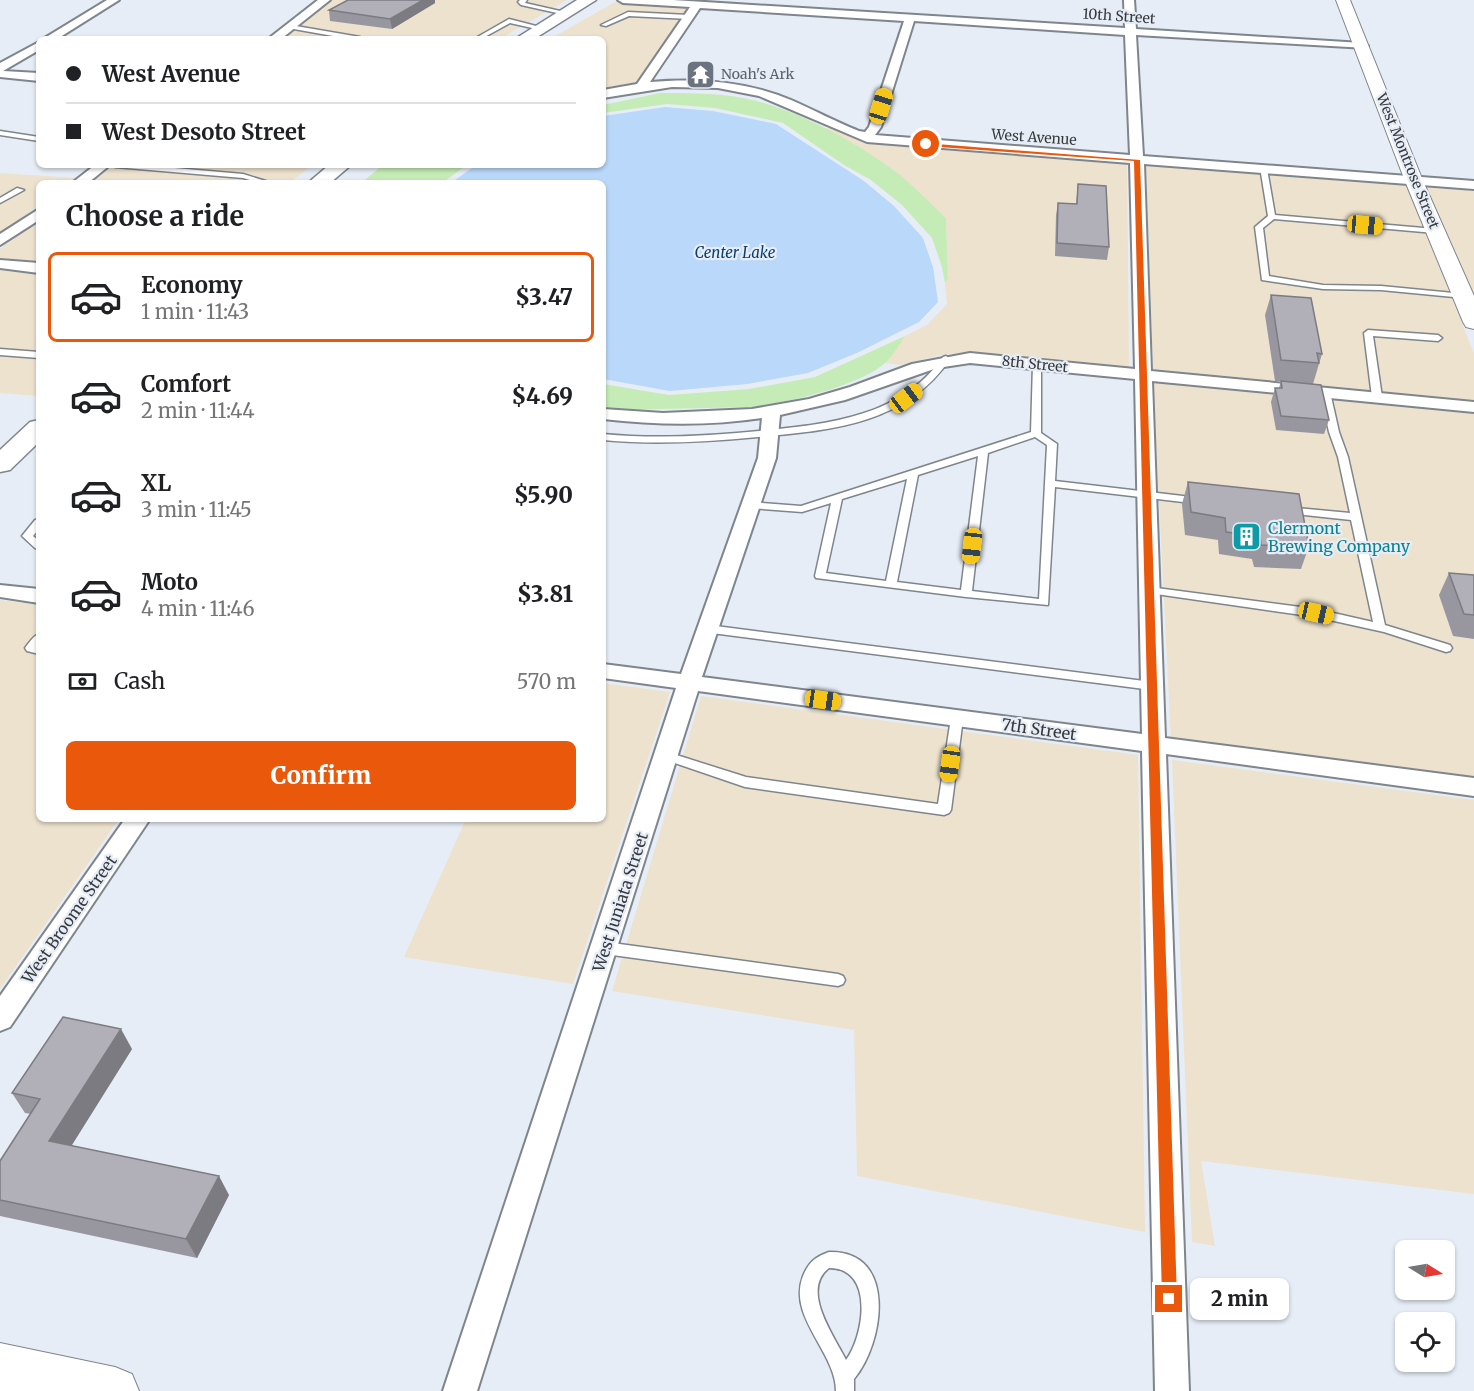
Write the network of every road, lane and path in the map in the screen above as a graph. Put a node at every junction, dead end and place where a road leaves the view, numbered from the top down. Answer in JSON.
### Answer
{"nodes":[{"id":1,"x":114,"y":0,"type":"edge"},
{"id":2,"x":324,"y":0,"type":"edge"},
{"id":3,"x":524,"y":0,"type":"edge"},
{"id":4,"x":588,"y":0,"type":"edge"},
{"id":5,"x":623,"y":0,"type":"edge"},
{"id":6,"x":1129,"y":0,"type":"edge"},
{"id":7,"x":1343,"y":0,"type":"edge"},
{"id":8,"x":699,"y":2,"type":"edge"},
{"id":9,"x":761,"y":4,"type":"edge"},
{"id":10,"x":566,"y":13,"type":"junction"},
{"id":11,"x":689,"y":17,"type":"junction"},
{"id":12,"x":910,"y":18,"type":"junction"},
{"id":13,"x":604,"y":25,"type":"dead end"},
{"id":14,"x":290,"y":27,"type":"junction"},
{"id":15,"x":541,"y":28,"type":"junction"},
{"id":16,"x":1131,"y":32,"type":"junction"},
{"id":17,"x":54,"y":36,"type":"edge"},
{"id":18,"x":278,"y":36,"type":"edge"},
{"id":19,"x":342,"y":36,"type":"edge"},
{"id":20,"x":482,"y":36,"type":"edge"},
{"id":21,"x":527,"y":36,"type":"edge"},
{"id":22,"x":1362,"y":46,"type":"junction"},
{"id":23,"x":36,"y":47,"type":"edge"},
{"id":24,"x":0,"y":68,"type":"edge"},
{"id":25,"x":0,"y":74,"type":"edge"},
{"id":26,"x":36,"y":77,"type":"edge"},
{"id":27,"x":640,"y":88,"type":"junction"},
{"id":28,"x":606,"y":94,"type":"edge"},
{"id":29,"x":0,"y":133,"type":"edge"},
{"id":30,"x":867,"y":138,"type":"junction"},
{"id":31,"x":36,"y":139,"type":"edge"},
{"id":32,"x":1137,"y":160,"type":"junction"},
{"id":33,"x":99,"y":168,"type":"edge"},
{"id":34,"x":150,"y":168,"type":"edge"},
{"id":35,"x":337,"y":168,"type":"edge"},
{"id":36,"x":1263,"y":169,"type":"junction"},
{"id":37,"x":83,"y":180,"type":"edge"},
{"id":38,"x":257,"y":180,"type":"edge"},
{"id":39,"x":322,"y":180,"type":"edge"},
{"id":40,"x":1414,"y":180,"type":"junction"},
{"id":41,"x":1474,"y":185,"type":"edge"},
{"id":42,"x":20,"y":190,"type":"dead end"},
{"id":43,"x":0,"y":201,"type":"edge"},
{"id":44,"x":36,"y":215,"type":"edge"},
{"id":45,"x":1272,"y":217,"type":"junction"},
{"id":46,"x":1436,"y":231,"type":"junction"},
{"id":47,"x":0,"y":242,"type":"edge"},
{"id":48,"x":0,"y":264,"type":"edge"},
{"id":49,"x":36,"y":268,"type":"edge"},
{"id":50,"x":1470,"y":309,"type":"edge"},
{"id":51,"x":1438,"y":338,"type":"dead end"},
{"id":52,"x":0,"y":352,"type":"edge"},
{"id":53,"x":36,"y":355,"type":"edge"},
{"id":54,"x":946,"y":359,"type":"junction"},
{"id":55,"x":1037,"y":364,"type":"junction"},
{"id":56,"x":1142,"y":375,"type":"junction"},
{"id":57,"x":1325,"y":392,"type":"junction"},
{"id":58,"x":1377,"y":398,"type":"junction"},
{"id":59,"x":1474,"y":407,"type":"edge"},
{"id":60,"x":606,"y":414,"type":"edge"},
{"id":61,"x":772,"y":422,"type":"junction"},
{"id":62,"x":36,"y":431,"type":"edge"},
{"id":63,"x":1036,"y":434,"type":"junction"},
{"id":64,"x":606,"y":437,"type":"edge"},
{"id":65,"x":982,"y":452,"type":"junction"},
{"id":66,"x":0,"y":464,"type":"edge"},
{"id":67,"x":913,"y":474,"type":"junction"},
{"id":68,"x":1049,"y":483,"type":"junction"},
{"id":69,"x":1145,"y":493,"type":"junction"},
{"id":70,"x":837,"y":500,"type":"junction"},
{"id":71,"x":1217,"y":502,"type":"edge"},
{"id":72,"x":750,"y":505,"type":"junction"},
{"id":73,"x":1275,"y":509,"type":"edge"},
{"id":74,"x":1356,"y":517,"type":"junction"},
{"id":75,"x":36,"y":526,"type":"edge"},
{"id":76,"x":36,"y":544,"type":"edge"},
{"id":77,"x":891,"y":585,"type":"junction"},
{"id":78,"x":1149,"y":590,"type":"junction"},
{"id":79,"x":0,"y":591,"type":"edge"},
{"id":80,"x":966,"y":594,"type":"junction"},
{"id":81,"x":36,"y":596,"type":"edge"},
{"id":82,"x":1380,"y":628,"type":"junction"},
{"id":83,"x":708,"y":629,"type":"junction"},
{"id":84,"x":1446,"y":648,"type":"dead end"},
{"id":85,"x":606,"y":671,"type":"edge"},
{"id":86,"x":689,"y":683,"type":"junction"},
{"id":87,"x":1152,"y":686,"type":"junction"},
{"id":88,"x":957,"y":718,"type":"junction"},
{"id":89,"x":1155,"y":745,"type":"junction"},
{"id":90,"x":667,"y":756,"type":"junction"},
{"id":91,"x":1474,"y":787,"type":"edge"},
{"id":92,"x":136,"y":822,"type":"edge"},
{"id":93,"x":605,"y":948,"type":"junction"},
{"id":94,"x":838,"y":980,"type":"dead end"},
{"id":95,"x":0,"y":1018,"type":"edge"},
{"id":96,"x":0,"y":1367,"type":"edge"},
{"id":97,"x":845,"y":1383,"type":"edge"},
{"id":98,"x":115,"y":1391,"type":"edge"},
{"id":99,"x":460,"y":1391,"type":"edge"},
{"id":100,"x":1172,"y":1391,"type":"edge"}],
"edges":[{"from":1,"to":17,"type":"street"},
{"from":2,"to":14,"type":"street"},
{"from":3,"to":10,"type":"lane"},
{"from":4,"to":10,"type":"highway"},
{"from":5,"to":8,"type":"street","name":"10th Street"},
{"from":6,"to":16,"type":"street"},
{"from":7,"to":22,"type":"street","name":"West Montrose Street"},
{"from":8,"to":9,"type":"street","name":"10th Street"},
{"from":8,"to":11,"type":"street"},
{"from":9,"to":12,"type":"street","name":"10th Street"},
{"from":10,"to":15,"type":"highway"},
{"from":11,"to":13,"type":"lane"},
{"from":11,"to":27,"type":"street"},
{"from":12,"to":16,"type":"street","name":"10th Street"},
{"from":12,"to":30,"type":"street"},
{"from":14,"to":18,"type":"street"},
{"from":14,"to":19,"type":"lane"},
{"from":15,"to":20,"type":"lane"},
{"from":15,"to":21,"type":"highway"},
{"from":16,"to":22,"type":"street","name":"10th Street"},
{"from":16,"to":32,"type":"street"},
{"from":22,"to":40,"type":"street","name":"West Montrose Street"},
{"from":23,"to":24,"type":"street"},
{"from":25,"to":26,"type":"street"},
{"from":27,"to":28,"type":"street","name":"West Avenue"},
{"from":27,"to":30,"type":"street","name":"West Avenue"},
{"from":29,"to":31,"type":"lane"},
{"from":30,"to":32,"type":"street","name":"West Avenue"},
{"from":32,"to":36,"type":"street","name":"West Avenue"},
{"from":32,"to":56,"type":"street"},
{"from":33,"to":37,"type":"street"},
{"from":34,"to":38,"type":"lane"},
{"from":35,"to":39,"type":"highway"},
{"from":36,"to":40,"type":"street","name":"West Avenue"},
{"from":36,"to":45,"type":"lane"},
{"from":40,"to":41,"type":"street","name":"West Avenue"},
{"from":40,"to":46,"type":"street","name":"West Montrose Street"},
{"from":42,"to":43,"type":"lane"},
{"from":44,"to":47,"type":"street"},
{"from":45,"to":46,"type":"lane"},
{"from":45,"to":50,"type":"lane"},
{"from":46,"to":50,"type":"street","name":"West Montrose Street"},
{"from":48,"to":49,"type":"street"},
{"from":51,"to":58,"type":"lane"},
{"from":52,"to":53,"type":"lane"},
{"from":54,"to":55,"type":"street","name":"8th Street"},
{"from":54,"to":61,"type":"street","name":"8th Street"},
{"from":54,"to":61,"type":"lane"},
{"from":55,"to":56,"type":"street","name":"8th Street"},
{"from":55,"to":63,"type":"lane"},
{"from":56,"to":57,"type":"street","name":"8th Street"},
{"from":56,"to":69,"type":"street"},
{"from":57,"to":58,"type":"street","name":"8th Street"},
{"from":57,"to":74,"type":"lane"},
{"from":58,"to":59,"type":"street","name":"8th Street"},
{"from":60,"to":61,"type":"street","name":"8th Street"},
{"from":61,"to":64,"type":"lane"},
{"from":61,"to":72,"type":"street","name":"West Juniata Street"},
{"from":62,"to":66,"type":"highway"},
{"from":63,"to":65,"type":"lane"},
{"from":63,"to":68,"type":"lane"},
{"from":65,"to":67,"type":"lane"},
{"from":65,"to":80,"type":"lane"},
{"from":67,"to":70,"type":"lane"},
{"from":67,"to":77,"type":"lane"},
{"from":68,"to":69,"type":"lane"},
{"from":68,"to":80,"type":"lane"},
{"from":69,"to":71,"type":"lane"},
{"from":69,"to":78,"type":"street"},
{"from":70,"to":72,"type":"lane"},
{"from":70,"to":77,"type":"lane"},
{"from":72,"to":83,"type":"street","name":"West Juniata Street"},
{"from":73,"to":74,"type":"lane"},
{"from":74,"to":82,"type":"lane"},
{"from":75,"to":76,"type":"lane"},
{"from":77,"to":80,"type":"lane"},
{"from":78,"to":82,"type":"lane"},
{"from":78,"to":87,"type":"street"},
{"from":79,"to":81,"type":"street"},
{"from":82,"to":84,"type":"lane"},
{"from":83,"to":86,"type":"street","name":"West Juniata Street"},
{"from":83,"to":87,"type":"lane"},
{"from":85,"to":86,"type":"street","name":"7th Street"},
{"from":86,"to":88,"type":"street","name":"7th Street"},
{"from":86,"to":90,"type":"street","name":"West Juniata Street"},
{"from":87,"to":89,"type":"street"},
{"from":88,"to":89,"type":"street","name":"7th Street"},
{"from":88,"to":90,"type":"lane"},
{"from":89,"to":91,"type":"street","name":"7th Street"},
{"from":89,"to":100,"type":"street"},
{"from":90,"to":93,"type":"street","name":"West Juniata Street"},
{"from":92,"to":95,"type":"street","name":"West Broome Street"},
{"from":93,"to":94,"type":"lane"},
{"from":93,"to":99,"type":"street","name":"West Juniata Street"},
{"from":96,"to":98,"type":"street"},
{"from":97,"to":97,"type":"lane"}]}
